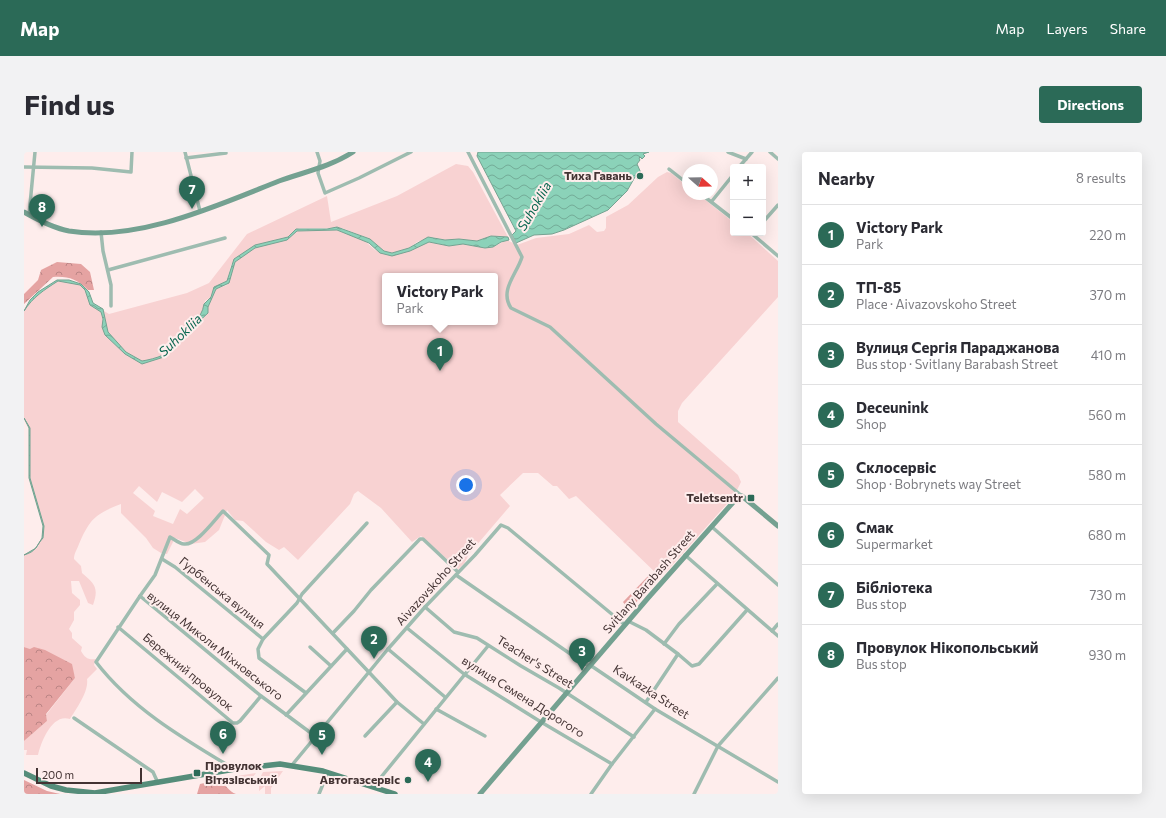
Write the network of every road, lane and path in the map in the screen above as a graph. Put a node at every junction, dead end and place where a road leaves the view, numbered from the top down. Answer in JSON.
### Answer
{"nodes":[{"id":1,"x":35,"y":152,"type":"edge"},
{"id":2,"x":132,"y":152,"type":"edge"},
{"id":3,"x":185,"y":152,"type":"edge"},
{"id":4,"x":226,"y":152,"type":"edge"},
{"id":5,"x":317,"y":152,"type":"edge"},
{"id":6,"x":352,"y":152,"type":"edge"},
{"id":7,"x":411,"y":152,"type":"edge"},
{"id":8,"x":468,"y":152,"type":"edge"},
{"id":9,"x":728,"y":152,"type":"edge"},
{"id":10,"x":752,"y":152,"type":"edge"},
{"id":11,"x":770,"y":152,"type":"edge"},
{"id":12,"x":186,"y":158,"type":"junction"},
{"id":13,"x":746,"y":159,"type":"junction"},
{"id":14,"x":778,"y":159,"type":"edge"},
{"id":15,"x":742,"y":164,"type":"edge"},
{"id":16,"x":24,"y":168,"type":"edge"},
{"id":17,"x":33,"y":168,"type":"junction"},
{"id":18,"x":318,"y":169,"type":"junction"},
{"id":19,"x":669,"y":169,"type":"dead end"},
{"id":20,"x":682,"y":179,"type":"edge"},
{"id":21,"x":730,"y":179,"type":"edge"},
{"id":22,"x":712,"y":201,"type":"joint"},
{"id":23,"x":778,"y":205,"type":"edge"},
{"id":24,"x":200,"y":211,"type":"junction"},
{"id":25,"x":26,"y":214,"type":"edge"},
{"id":26,"x":730,"y":216,"type":"edge"},
{"id":27,"x":766,"y":219,"type":"edge"},
{"id":28,"x":101,"y":232,"type":"junction"},
{"id":29,"x":755,"y":236,"type":"edge"},
{"id":30,"x":225,"y":238,"type":"dead end"},
{"id":31,"x":778,"y":256,"type":"edge"},
{"id":32,"x":108,"y":270,"type":"junction"},
{"id":33,"x":111,"y":306,"type":"dead end"},
{"id":34,"x":742,"y":496,"type":"junction"},
{"id":35,"x":367,"y":523,"type":"dead end"},
{"id":36,"x":778,"y":526,"type":"edge"},
{"id":37,"x":712,"y":527,"type":"junction"},
{"id":38,"x":686,"y":555,"type":"junction"},
{"id":39,"x":162,"y":559,"type":"junction"},
{"id":40,"x":457,"y":574,"type":"junction"},
{"id":41,"x":717,"y":584,"type":"junction"},
{"id":42,"x":778,"y":585,"type":"edge"},
{"id":43,"x":140,"y":596,"type":"junction"},
{"id":44,"x":300,"y":599,"type":"junction"},
{"id":45,"x":426,"y":607,"type":"junction"},
{"id":46,"x":748,"y":610,"type":"junction"},
{"id":47,"x":627,"y":623,"type":"junction"},
{"id":48,"x":778,"y":624,"type":"edge"},
{"id":49,"x":118,"y":627,"type":"junction"},
{"id":50,"x":407,"y":628,"type":"junction"},
{"id":51,"x":772,"y":631,"type":"junction"},
{"id":52,"x":333,"y":633,"type":"junction"},
{"id":53,"x":778,"y":636,"type":"edge"},
{"id":54,"x":263,"y":638,"type":"junction"},
{"id":55,"x":664,"y":644,"type":"junction"},
{"id":56,"x":488,"y":646,"type":"junction"},
{"id":57,"x":310,"y":647,"type":"dead end"},
{"id":58,"x":347,"y":649,"type":"junction"},
{"id":59,"x":388,"y":650,"type":"junction"},
{"id":60,"x":678,"y":654,"type":"junction"},
{"id":61,"x":331,"y":666,"type":"junction"},
{"id":62,"x":590,"y":666,"type":"junction"},
{"id":63,"x":370,"y":673,"type":"junction"},
{"id":64,"x":464,"y":674,"type":"junction"},
{"id":65,"x":778,"y":678,"type":"edge"},
{"id":66,"x":306,"y":693,"type":"junction"},
{"id":67,"x":566,"y":694,"type":"junction"},
{"id":68,"x":260,"y":696,"type":"junction"},
{"id":69,"x":445,"y":697,"type":"junction"},
{"id":70,"x":397,"y":702,"type":"junction"},
{"id":71,"x":646,"y":702,"type":"junction"},
{"id":72,"x":436,"y":709,"type":"junction"},
{"id":73,"x":655,"y":709,"type":"junction"},
{"id":74,"x":286,"y":715,"type":"junction"},
{"id":75,"x":74,"y":718,"type":"dead end"},
{"id":76,"x":541,"y":722,"type":"junction"},
{"id":77,"x":424,"y":724,"type":"junction"},
{"id":78,"x":315,"y":736,"type":"junction"},
{"id":79,"x":365,"y":736,"type":"dead end"},
{"id":80,"x":485,"y":736,"type":"dead end"},
{"id":81,"x":634,"y":737,"type":"junction"},
{"id":82,"x":718,"y":746,"type":"junction"},
{"id":83,"x":612,"y":764,"type":"junction"},
{"id":84,"x":292,"y":765,"type":"junction"},
{"id":85,"x":235,"y":769,"type":"junction"},
{"id":86,"x":24,"y":772,"type":"edge"},
{"id":87,"x":328,"y":772,"type":"junction"},
{"id":88,"x":778,"y":782,"type":"edge"},
{"id":89,"x":158,"y":783,"type":"junction"},
{"id":90,"x":373,"y":787,"type":"junction"},
{"id":91,"x":320,"y":794,"type":"edge"},
{"id":92,"x":395,"y":794,"type":"edge"},
{"id":93,"x":480,"y":794,"type":"edge"},
{"id":94,"x":591,"y":794,"type":"edge"},
{"id":95,"x":694,"y":794,"type":"edge"}],
"edges":[{"from":1,"to":17,"type":"street"},
{"from":2,"to":17,"type":"street"},
{"from":3,"to":12,"type":"street"},
{"from":4,"to":12,"type":"street"},
{"from":5,"to":18,"type":"street"},
{"from":6,"to":18,"type":"street"},
{"from":7,"to":18,"type":"street"},
{"from":8,"to":34,"type":"street"},
{"from":9,"to":13,"type":"street"},
{"from":10,"to":13,"type":"street"},
{"from":11,"to":14,"type":"street"},
{"from":12,"to":24,"type":"street"},
{"from":13,"to":15,"type":"street"},
{"from":16,"to":17,"type":"street"},
{"from":17,"to":25,"type":"street"},
{"from":18,"to":24,"type":"street"},
{"from":19,"to":20,"type":"street"},
{"from":21,"to":22,"type":"street"},
{"from":22,"to":26,"type":"street"},
{"from":23,"to":27,"type":"street"},
{"from":24,"to":28,"type":"street"},
{"from":25,"to":28,"type":"street"},
{"from":28,"to":32,"type":"street"},
{"from":29,"to":31,"type":"street"},
{"from":30,"to":32,"type":"street"},
{"from":32,"to":33,"type":"street"},
{"from":34,"to":36,"type":"street"},
{"from":34,"to":37,"type":"street","name":"Svitlany Barabash Street"},
{"from":35,"to":44,"type":"street"},
{"from":37,"to":38,"type":"street","name":"Svitlany Barabash Street"},
{"from":37,"to":42,"type":"street"},
{"from":38,"to":41,"type":"street"},
{"from":38,"to":47,"type":"street","name":"Svitlany Barabash Street"},
{"from":39,"to":43,"type":"street"},
{"from":39,"to":44,"type":"street"},
{"from":39,"to":54,"type":"street","name":"Гурбенська вулиця"},
{"from":40,"to":45,"type":"street","name":"Aivazovskoho Street"},
{"from":40,"to":47,"type":"street","name":"Aivazovskoho Street"},
{"from":40,"to":52,"type":"street","name":"Kavkazka Street"},
{"from":40,"to":62,"type":"street","name":"Kavkazka Street"},
{"from":41,"to":46,"type":"street"},
{"from":41,"to":55,"type":"street"},
{"from":43,"to":49,"type":"street","name":"вулиця Миколи Міхновського"},
{"from":43,"to":68,"type":"street","name":"вулиця Миколи Міхновського"},
{"from":44,"to":52,"type":"street"},
{"from":44,"to":54,"type":"street"},
{"from":45,"to":50,"type":"street","name":"Aivazovskoho Street"},
{"from":45,"to":56,"type":"street","name":"Teacher's Street"},
{"from":46,"to":51,"type":"street"},
{"from":46,"to":60,"type":"street"},
{"from":47,"to":55,"type":"street"},
{"from":47,"to":62,"type":"street","name":"Svitlany Barabash Street"},
{"from":48,"to":51,"type":"street"},
{"from":49,"to":68,"type":"street","name":"Бережний провулок"},
{"from":49,"to":85,"type":"street","name":"вулиця Миколи Міхновського"},
{"from":50,"to":59,"type":"street","name":"Aivazovskoho Street"},
{"from":50,"to":64,"type":"street","name":"вулиця Семена Дорогого"},
{"from":51,"to":53,"type":"street"},
{"from":52,"to":58,"type":"street"},
{"from":54,"to":66,"type":"street","name":"Гурбенська вулиця"},
{"from":55,"to":60,"type":"street"},
{"from":56,"to":64,"type":"street"},
{"from":56,"to":67,"type":"street","name":"Teacher's Street"},
{"from":57,"to":61,"type":"street"},
{"from":58,"to":61,"type":"street"},
{"from":58,"to":63,"type":"street"},
{"from":59,"to":63,"type":"street","name":"Aivazovskoho Street"},
{"from":59,"to":69,"type":"street"},
{"from":60,"to":71,"type":"street"},
{"from":61,"to":66,"type":"street"},
{"from":62,"to":67,"type":"street","name":"Svitlany Barabash Street"},
{"from":62,"to":71,"type":"street","name":"Kavkazka Street"},
{"from":63,"to":70,"type":"street"},
{"from":63,"to":78,"type":"street","name":"Aivazovskoho Street"},
{"from":64,"to":69,"type":"street"},
{"from":64,"to":76,"type":"street","name":"вулиця Семена Дорогого"},
{"from":65,"to":82,"type":"street"},
{"from":66,"to":74,"type":"street"},
{"from":67,"to":76,"type":"street","name":"Svitlany Barabash Street"},
{"from":67,"to":81,"type":"street","name":"Teacher's Street"},
{"from":68,"to":74,"type":"street","name":"вулиця Миколи Міхновського"},
{"from":69,"to":72,"type":"street"},
{"from":70,"to":77,"type":"street"},
{"from":70,"to":79,"type":"street"},
{"from":71,"to":73,"type":"street","name":"Kavkazka Street"},
{"from":72,"to":77,"type":"street"},
{"from":72,"to":80,"type":"street"},
{"from":73,"to":81,"type":"street"},
{"from":73,"to":82,"type":"street","name":"Kavkazka Street"},
{"from":74,"to":78,"type":"street","name":"вулиця Миколи Міхновського"},
{"from":75,"to":89,"type":"street"},
{"from":76,"to":83,"type":"street","name":"вулиця Семена Дорогого"},
{"from":76,"to":93,"type":"street","name":"Svitlany Barabash Street"},
{"from":77,"to":90,"type":"street"},
{"from":78,"to":84,"type":"street","name":"Aivazovskoho Street"},
{"from":81,"to":83,"type":"street"},
{"from":82,"to":88,"type":"street","name":"Kavkazka Street"},
{"from":82,"to":95,"type":"street"},
{"from":83,"to":94,"type":"street"},
{"from":84,"to":85,"type":"main road"},
{"from":84,"to":87,"type":"main road"},
{"from":85,"to":89,"type":"main road"},
{"from":86,"to":89,"type":"main road"},
{"from":87,"to":90,"type":"main road"},
{"from":87,"to":91,"type":"street"},
{"from":90,"to":92,"type":"main road"}]}
